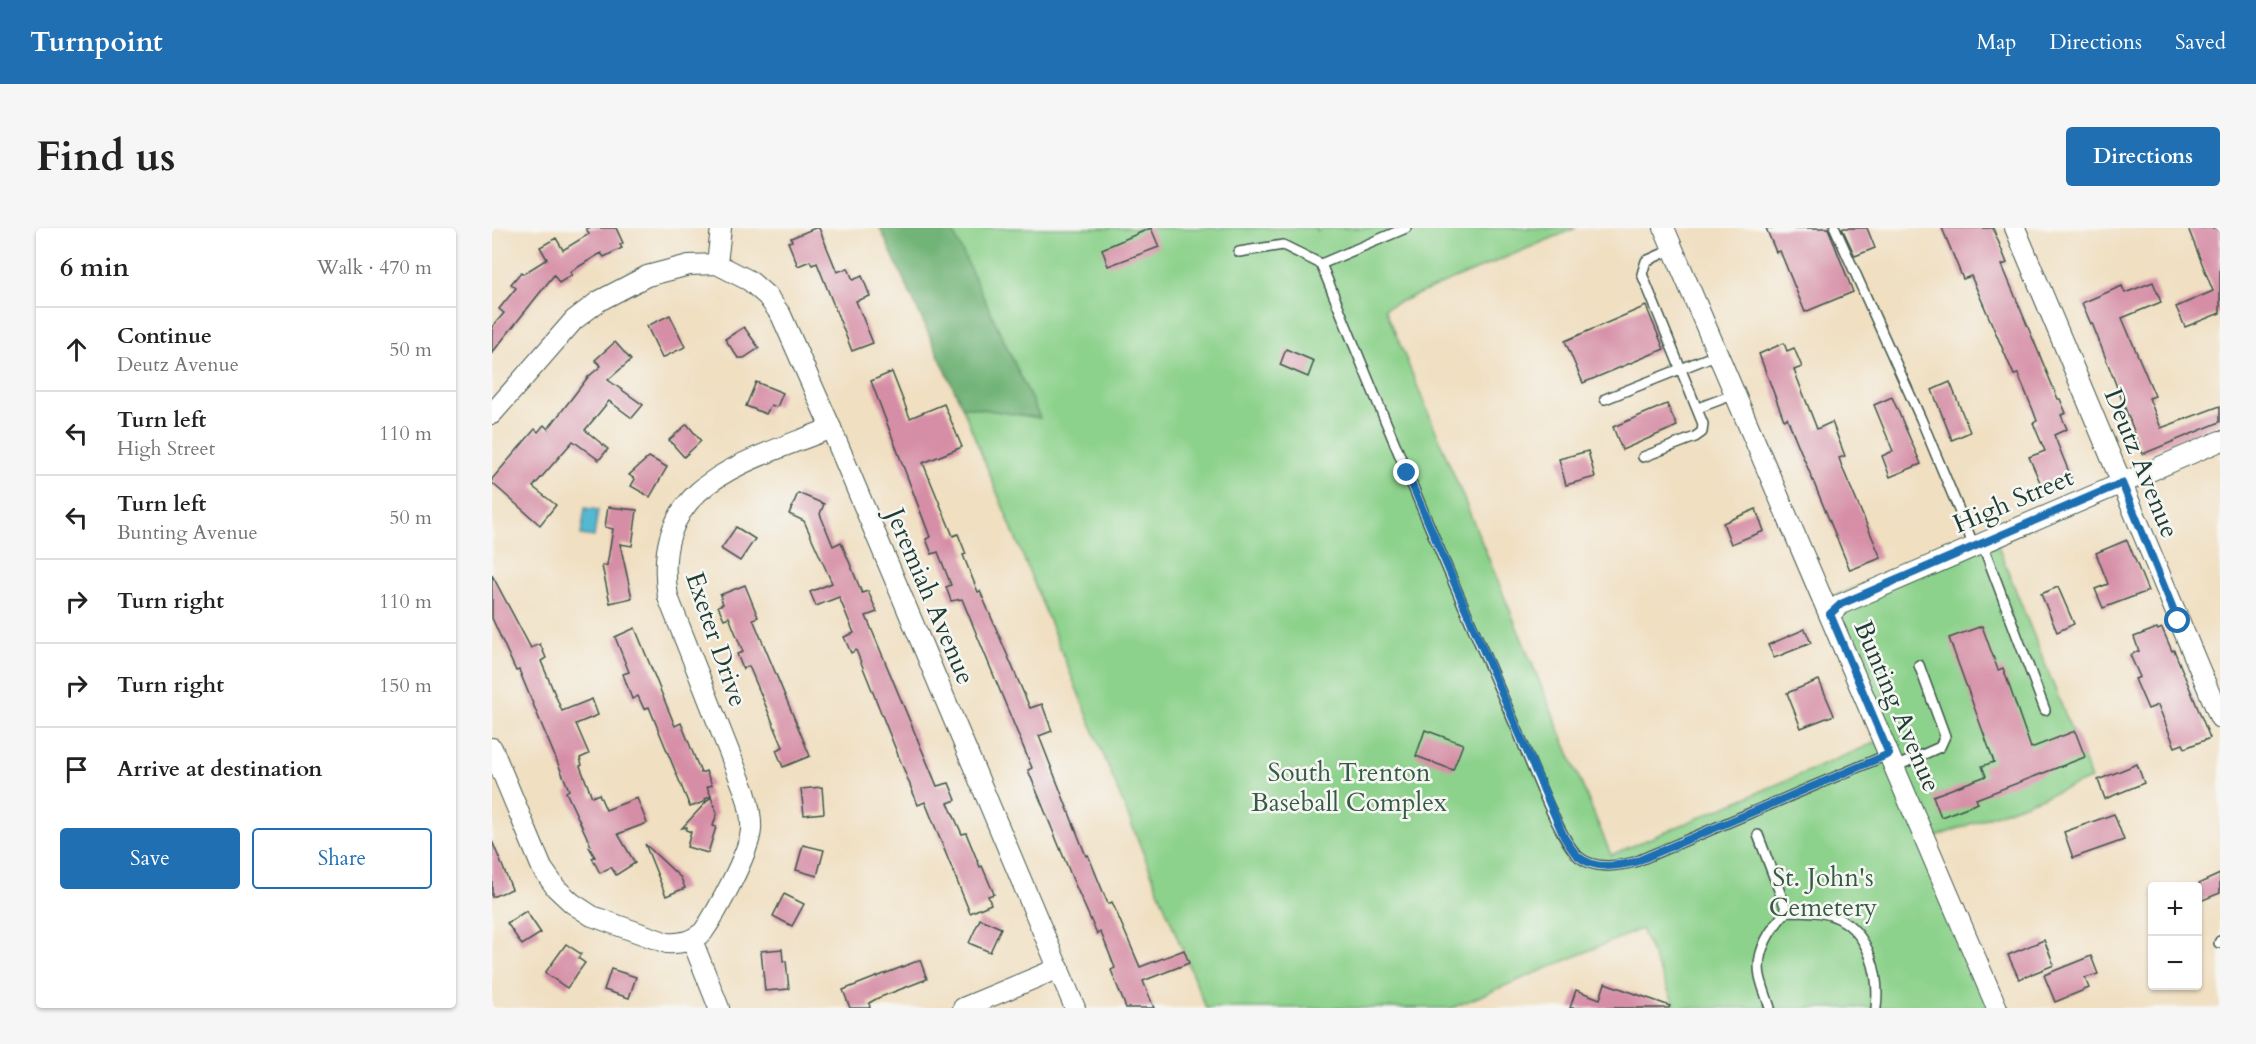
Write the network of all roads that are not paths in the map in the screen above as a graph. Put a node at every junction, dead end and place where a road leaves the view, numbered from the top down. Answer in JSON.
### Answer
{"nodes":[{"id":1,"x":721,"y":228,"type":"edge"},
{"id":2,"x":1406,"y":228,"type":"edge"},
{"id":3,"x":1664,"y":228,"type":"edge"},
{"id":4,"x":1835,"y":228,"type":"edge"},
{"id":5,"x":2015,"y":228,"type":"edge"},
{"id":6,"x":1673,"y":249,"type":"junction"},
{"id":7,"x":1239,"y":252,"type":"dead end"},
{"id":8,"x":717,"y":264,"type":"junction"},
{"id":9,"x":1321,"y":264,"type":"junction"},
{"id":10,"x":1718,"y":354,"type":"junction"},
{"id":11,"x":1681,"y":369,"type":"junction"},
{"id":12,"x":1735,"y":394,"type":"junction"},
{"id":13,"x":1605,"y":399,"type":"dead end"},
{"id":14,"x":1698,"y":408,"type":"junction"},
{"id":15,"x":492,"y":414,"type":"edge"},
{"id":16,"x":831,"y":428,"type":"junction"},
{"id":17,"x":2220,"y":441,"type":"edge"},
{"id":18,"x":1643,"y":457,"type":"dead end"},
{"id":19,"x":2122,"y":483,"type":"junction"},
{"id":20,"x":1978,"y":545,"type":"junction"},
{"id":21,"x":1830,"y":614,"type":"junction"},
{"id":22,"x":1919,"y":665,"type":"dead end"},
{"id":23,"x":2044,"y":710,"type":"dead end"},
{"id":24,"x":2220,"y":718,"type":"edge"},
{"id":25,"x":492,"y":748,"type":"edge"},
{"id":26,"x":1892,"y":761,"type":"junction"},
{"id":27,"x":1758,"y":835,"type":"dead end"},
{"id":28,"x":1787,"y":911,"type":"junction"},
{"id":29,"x":692,"y":940,"type":"junction"},
{"id":30,"x":1059,"y":968,"type":"junction"},
{"id":31,"x":719,"y":1008,"type":"edge"},
{"id":32,"x":963,"y":1008,"type":"edge"},
{"id":33,"x":1076,"y":1008,"type":"edge"},
{"id":34,"x":1770,"y":1008,"type":"edge"},
{"id":35,"x":1876,"y":1008,"type":"edge"},
{"id":36,"x":1997,"y":1008,"type":"edge"}],
"edges":[{"from":1,"to":8,"type":"street"},
{"from":2,"to":9,"type":"lane"},
{"from":3,"to":6,"type":"street","name":"Bunting Avenue"},
{"from":4,"to":20,"type":"lane"},
{"from":5,"to":19,"type":"street","name":"Deutz Avenue"},
{"from":6,"to":10,"type":"street","name":"Bunting Avenue"},
{"from":6,"to":11,"type":"lane"},
{"from":7,"to":9,"type":"lane"},
{"from":8,"to":15,"type":"street"},
{"from":8,"to":16,"type":"street","name":"Jeremiah Avenue"},
{"from":9,"to":26,"type":"lane"},
{"from":10,"to":11,"type":"lane"},
{"from":10,"to":12,"type":"street","name":"Bunting Avenue"},
{"from":11,"to":13,"type":"lane"},
{"from":11,"to":14,"type":"lane"},
{"from":12,"to":14,"type":"lane"},
{"from":12,"to":21,"type":"street","name":"Bunting Avenue"},
{"from":14,"to":18,"type":"lane"},
{"from":16,"to":29,"type":"street","name":"Exeter Drive"},
{"from":16,"to":30,"type":"street","name":"Jeremiah Avenue"},
{"from":17,"to":19,"type":"street","name":"High Street"},
{"from":19,"to":20,"type":"street","name":"High Street"},
{"from":19,"to":24,"type":"street","name":"Deutz Avenue"},
{"from":20,"to":21,"type":"street","name":"High Street"},
{"from":20,"to":23,"type":"lane"},
{"from":21,"to":26,"type":"street","name":"Bunting Avenue"},
{"from":22,"to":26,"type":"lane"},
{"from":25,"to":29,"type":"street"},
{"from":26,"to":36,"type":"street","name":"Bunting Avenue"},
{"from":27,"to":28,"type":"lane"},
{"from":28,"to":34,"type":"lane"},
{"from":28,"to":35,"type":"lane"},
{"from":29,"to":31,"type":"street"},
{"from":30,"to":32,"type":"street"},
{"from":30,"to":33,"type":"street","name":"Jeremiah Avenue"}]}
